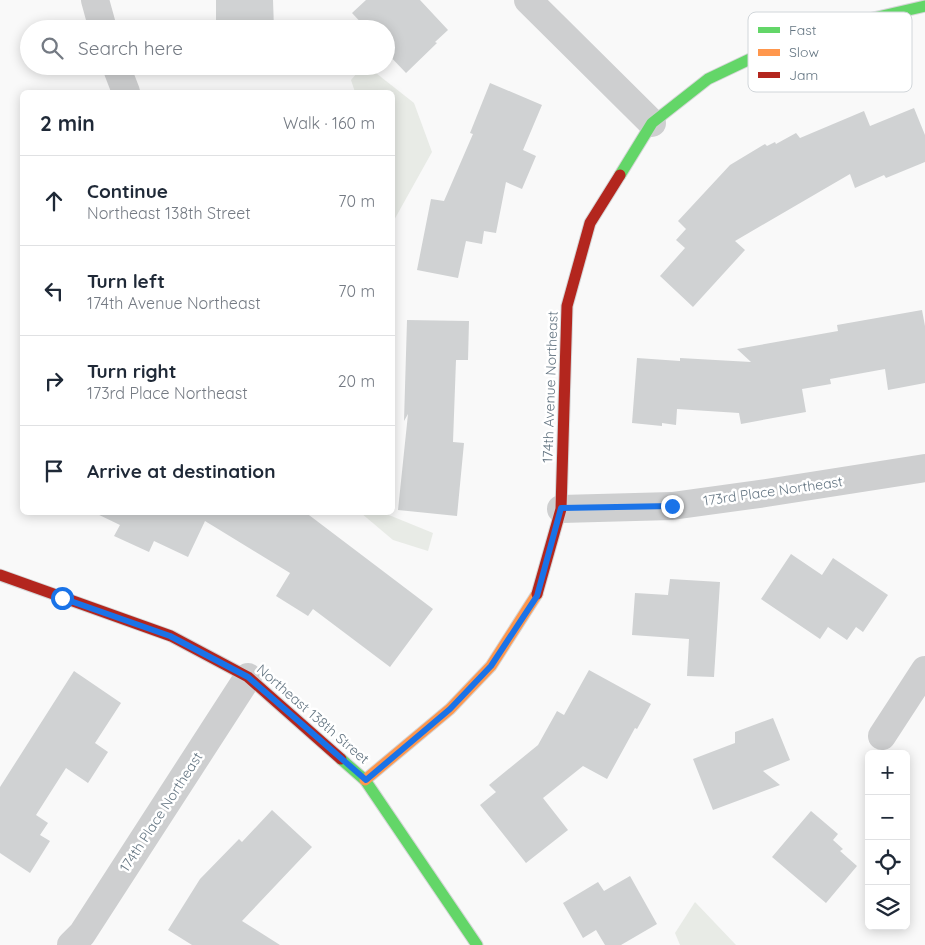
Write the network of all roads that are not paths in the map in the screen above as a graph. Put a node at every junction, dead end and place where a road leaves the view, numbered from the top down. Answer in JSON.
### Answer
{"nodes":[{"id":1,"x":95,"y":0,"type":"edge"},
{"id":2,"x":528,"y":0,"type":"edge"},
{"id":3,"x":925,"y":6,"type":"edge"},
{"id":4,"x":899,"y":12,"type":"edge"},
{"id":5,"x":101,"y":20,"type":"edge"},
{"id":6,"x":748,"y":60,"type":"edge"},
{"id":7,"x":119,"y":75,"type":"edge"},
{"id":8,"x":125,"y":90,"type":"edge"},
{"id":9,"x":652,"y":122,"type":"junction"},
{"id":10,"x":925,"y":468,"type":"edge"},
{"id":11,"x":561,"y":508,"type":"junction"},
{"id":12,"x":0,"y":575,"type":"edge"},
{"id":13,"x":925,"y":670,"type":"edge"},
{"id":14,"x":248,"y":677,"type":"junction"},
{"id":15,"x":882,"y":736,"type":"dead end"},
{"id":16,"x":366,"y":780,"type":"junction"},
{"id":17,"x":71,"y":945,"type":"edge"},
{"id":18,"x":477,"y":945,"type":"edge"}],
"edges":[{"from":1,"to":5,"type":"street"},
{"from":2,"to":9,"type":"street"},
{"from":3,"to":4,"type":"street","name":"174th Avenue Northeast"},
{"from":6,"to":9,"type":"street","name":"174th Avenue Northeast"},
{"from":7,"to":8,"type":"street"},
{"from":9,"to":11,"type":"street","name":"174th Avenue Northeast"},
{"from":10,"to":11,"type":"street","name":"173rd Place Northeast"},
{"from":11,"to":16,"type":"street","name":"174th Avenue Northeast"},
{"from":12,"to":14,"type":"street","name":"Northeast 138th Street"},
{"from":13,"to":15,"type":"street"},
{"from":14,"to":16,"type":"street","name":"Northeast 138th Street"},
{"from":14,"to":17,"type":"street","name":"174th Place Northeast"},
{"from":16,"to":18,"type":"street","name":"Northeast 138th Street"}]}
